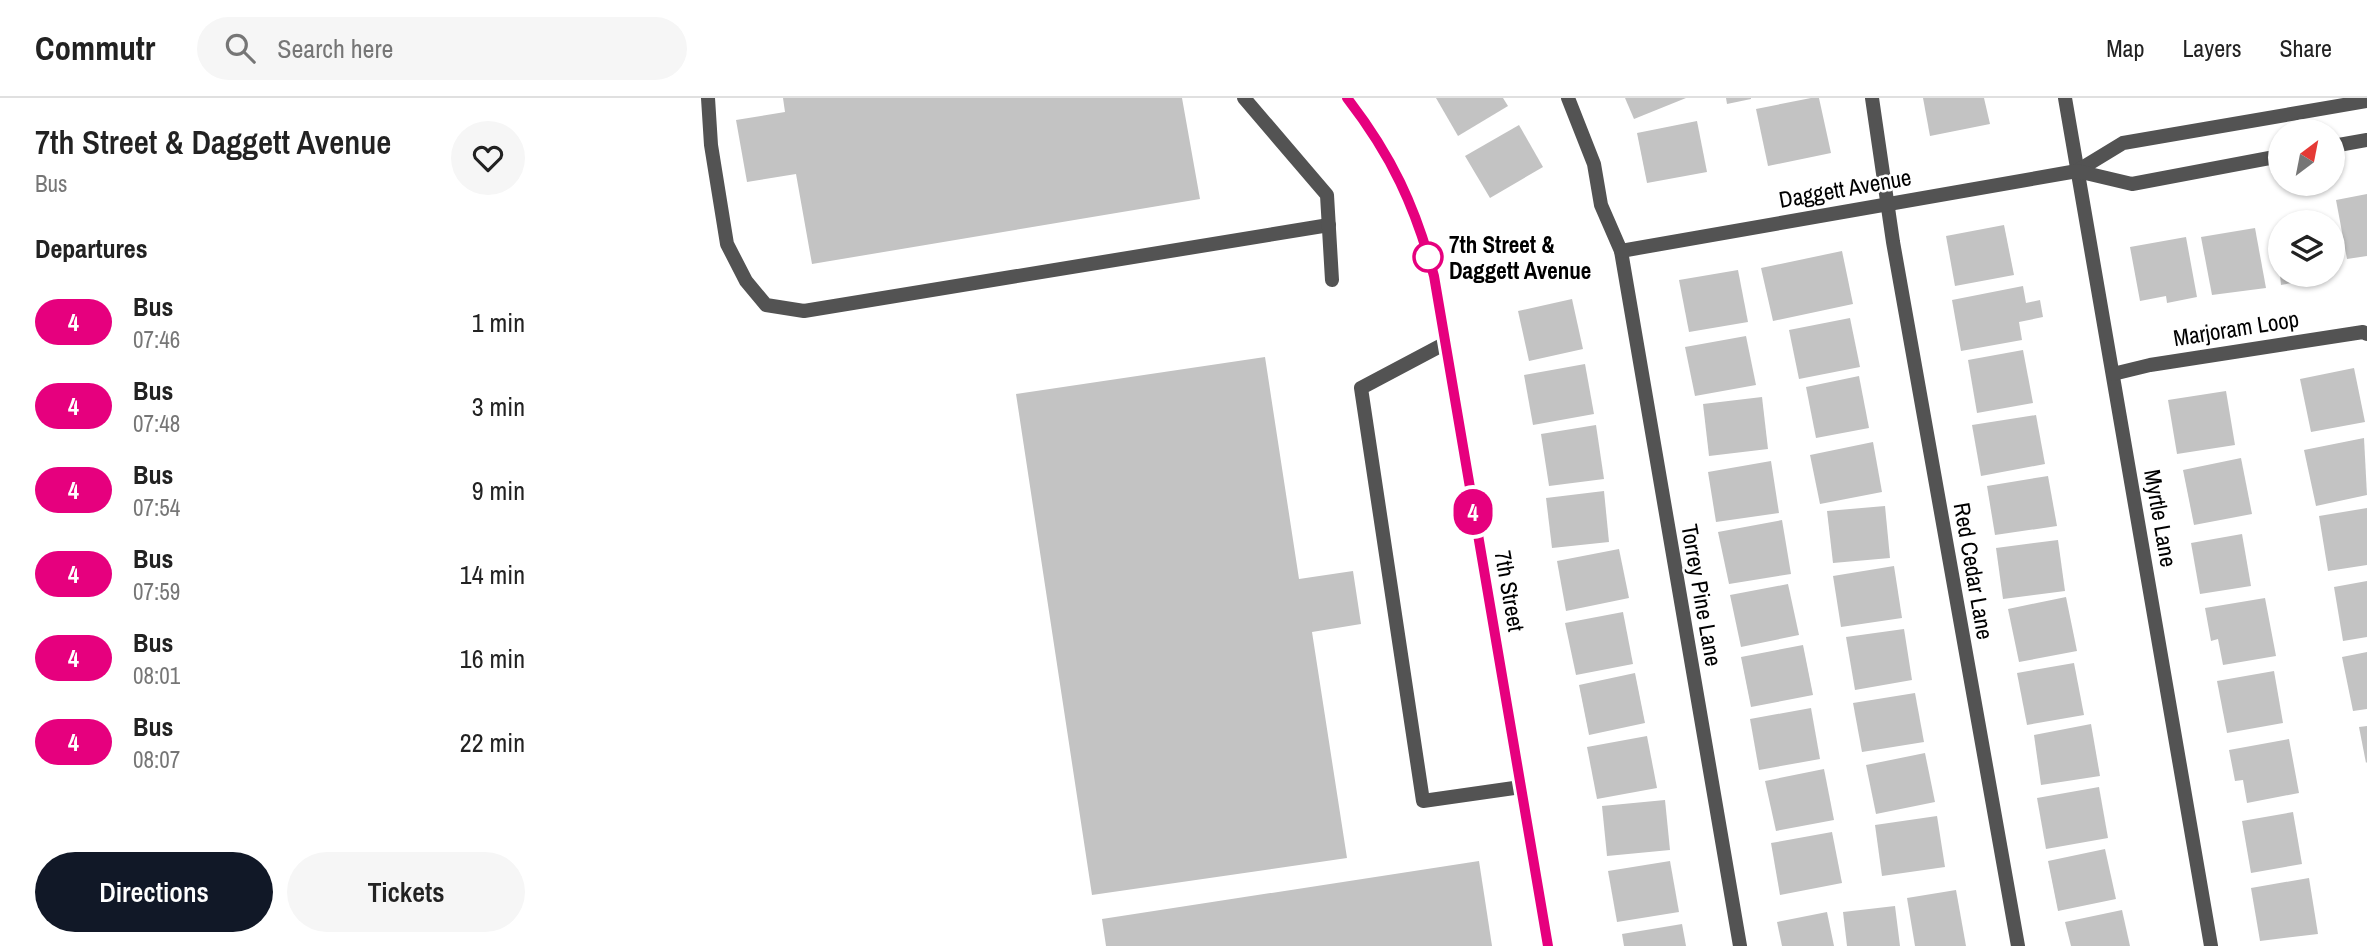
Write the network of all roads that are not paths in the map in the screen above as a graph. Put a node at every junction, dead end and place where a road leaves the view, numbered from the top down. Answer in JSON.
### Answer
{"nodes":[{"id":1,"x":708,"y":98,"type":"edge"},
{"id":2,"x":1244,"y":98,"type":"edge"},
{"id":3,"x":1347,"y":98,"type":"edge"},
{"id":4,"x":1569,"y":98,"type":"edge"},
{"id":5,"x":1872,"y":98,"type":"edge"},
{"id":6,"x":2064,"y":98,"type":"edge"},
{"id":7,"x":2367,"y":101,"type":"edge"},
{"id":8,"x":2367,"y":140,"type":"edge"},
{"id":9,"x":2345,"y":144,"type":"edge"},
{"id":10,"x":2268,"y":158,"type":"edge"},
{"id":11,"x":2077,"y":171,"type":"junction"},
{"id":12,"x":1888,"y":204,"type":"junction"},
{"id":13,"x":1329,"y":225,"type":"junction"},
{"id":14,"x":1622,"y":251,"type":"junction"},
{"id":15,"x":1332,"y":280,"type":"dead end"},
{"id":16,"x":2367,"y":334,"type":"edge"},
{"id":17,"x":1444,"y":344,"type":"junction"},
{"id":18,"x":2113,"y":374,"type":"junction"},
{"id":19,"x":1521,"y":787,"type":"junction"},
{"id":20,"x":1548,"y":946,"type":"edge"},
{"id":21,"x":1740,"y":946,"type":"edge"},
{"id":22,"x":2018,"y":946,"type":"edge"},
{"id":23,"x":2211,"y":946,"type":"edge"}],
"edges":[{"from":1,"to":13,"type":"street"},
{"from":2,"to":13,"type":"street"},
{"from":3,"to":17,"type":"street","name":"7th Street"},
{"from":4,"to":14,"type":"street","name":"Torrey Pine Lane"},
{"from":5,"to":12,"type":"street","name":"Red Cedar Lane"},
{"from":6,"to":11,"type":"street","name":"Myrtle Lane"},
{"from":7,"to":11,"type":"street","name":"Daggett Avenue"},
{"from":8,"to":9,"type":"street"},
{"from":10,"to":11,"type":"street","name":"Daggett Avenue"},
{"from":11,"to":12,"type":"street","name":"Daggett Avenue"},
{"from":11,"to":18,"type":"street","name":"Myrtle Lane"},
{"from":12,"to":14,"type":"street","name":"Daggett Avenue"},
{"from":12,"to":22,"type":"street","name":"Red Cedar Lane"},
{"from":13,"to":15,"type":"street"},
{"from":14,"to":21,"type":"street","name":"Torrey Pine Lane"},
{"from":16,"to":18,"type":"street","name":"Marjoram Loop"},
{"from":17,"to":19,"type":"street","name":"7th Street"},
{"from":17,"to":19,"type":"street"},
{"from":18,"to":23,"type":"street","name":"Myrtle Lane"},
{"from":19,"to":20,"type":"street","name":"7th Street"}]}
